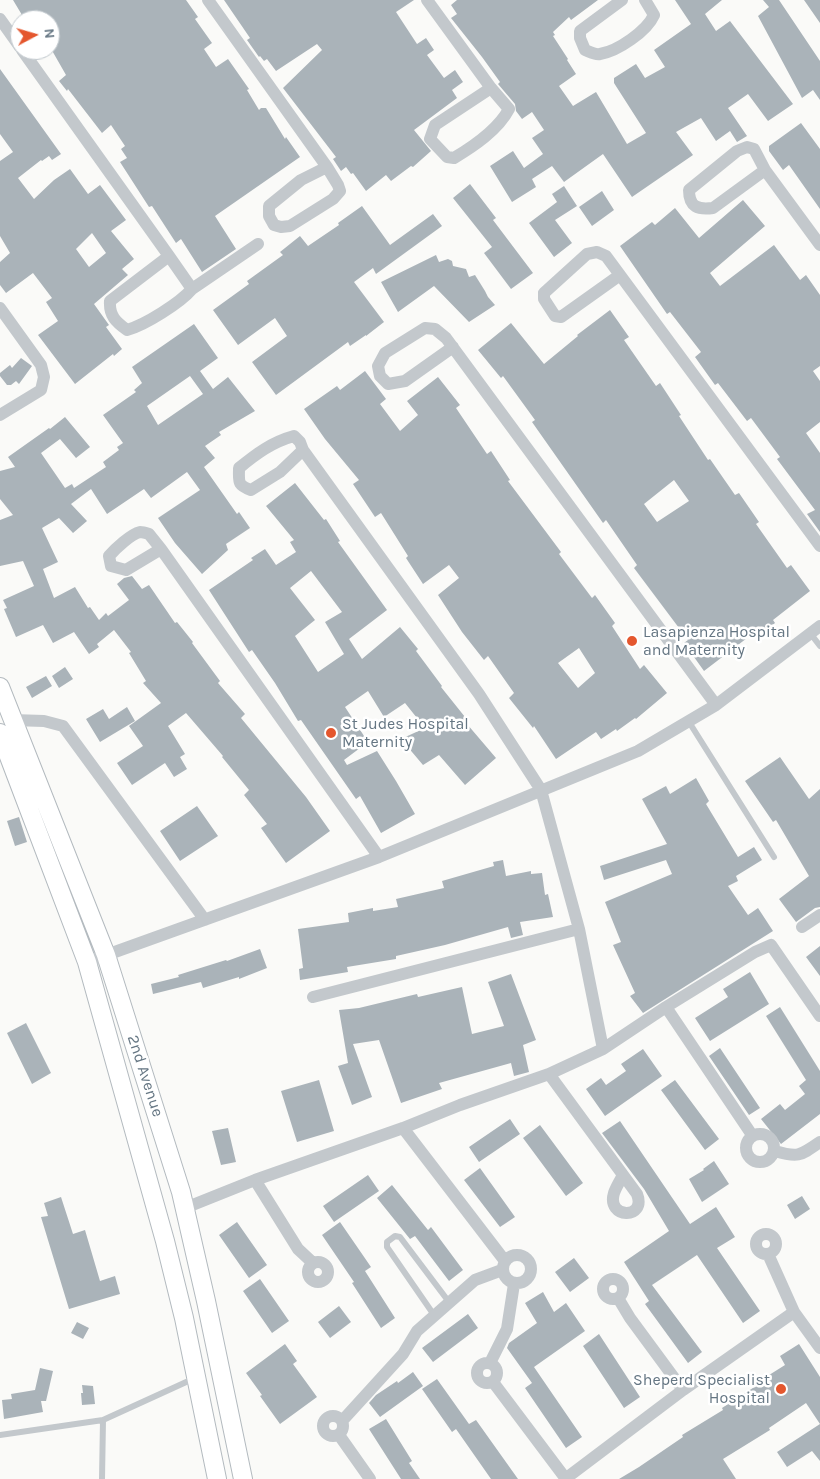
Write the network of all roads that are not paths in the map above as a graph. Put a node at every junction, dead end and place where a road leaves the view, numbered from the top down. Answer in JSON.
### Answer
{"nodes":[{"id":1,"x":208,"y":0,"type":"edge"},
{"id":2,"x":427,"y":0,"type":"edge"},
{"id":3,"x":622,"y":0,"type":"edge"},
{"id":4,"x":645,"y":0,"type":"edge"},
{"id":5,"x":0,"y":19,"type":"edge"},
{"id":6,"x":10,"y":33,"type":"edge"},
{"id":7,"x":29,"y":60,"type":"edge"},
{"id":8,"x":491,"y":88,"type":"junction"},
{"id":9,"x":326,"y":167,"type":"junction"},
{"id":10,"x":765,"y":170,"type":"junction"},
{"id":11,"x":258,"y":244,"type":"dead end"},
{"id":12,"x":820,"y":245,"type":"edge"},
{"id":13,"x":169,"y":256,"type":"junction"},
{"id":14,"x":620,"y":275,"type":"junction"},
{"id":15,"x":192,"y":289,"type":"junction"},
{"id":16,"x":0,"y":308,"type":"edge"},
{"id":17,"x":452,"y":347,"type":"junction"},
{"id":18,"x":0,"y":415,"type":"edge"},
{"id":19,"x":303,"y":450,"type":"junction"},
{"id":20,"x":820,"y":546,"type":"edge"},
{"id":21,"x":160,"y":549,"type":"dead end"},
{"id":22,"x":815,"y":630,"type":"edge"},
{"id":23,"x":820,"y":646,"type":"edge"},
{"id":24,"x":0,"y":687,"type":"edge"},
{"id":25,"x":716,"y":706,"type":"junction"},
{"id":26,"x":12,"y":720,"type":"junction"},
{"id":27,"x":689,"y":722,"type":"junction"},
{"id":28,"x":0,"y":733,"type":"edge"},
{"id":29,"x":541,"y":790,"type":"junction"},
{"id":30,"x":379,"y":857,"type":"junction"},
{"id":31,"x":774,"y":857,"type":"dead end"},
{"id":32,"x":820,"y":915,"type":"edge"},
{"id":33,"x":206,"y":920,"type":"junction"},
{"id":34,"x":802,"y":927,"type":"dead end"},
{"id":35,"x":578,"y":930,"type":"junction"},
{"id":36,"x":106,"y":955,"type":"junction"},
{"id":37,"x":87,"y":962,"type":"junction"},
{"id":38,"x":313,"y":997,"type":"dead end"},
{"id":39,"x":666,"y":1008,"type":"junction"},
{"id":40,"x":820,"y":1016,"type":"edge"},
{"id":41,"x":603,"y":1049,"type":"junction"},
{"id":42,"x":549,"y":1074,"type":"junction"},
{"id":43,"x":403,"y":1128,"type":"junction"},
{"id":44,"x":752,"y":1136,"type":"junction"},
{"id":45,"x":820,"y":1142,"type":"edge"},
{"id":46,"x":775,"y":1151,"type":"junction"},
{"id":47,"x":623,"y":1175,"type":"dead end"},
{"id":48,"x":255,"y":1180,"type":"junction"},
{"id":49,"x":185,"y":1208,"type":"junction"},
{"id":50,"x":768,"y":1254,"type":"dead end"},
{"id":51,"x":313,"y":1263,"type":"dead end"},
{"id":52,"x":504,"y":1265,"type":"junction"},
{"id":53,"x":514,"y":1284,"type":"junction"},
{"id":54,"x":618,"y":1298,"type":"dead end"},
{"id":55,"x":449,"y":1302,"type":"junction"},
{"id":56,"x":794,"y":1312,"type":"junction"},
{"id":57,"x":434,"y":1315,"type":"junction"},
{"id":58,"x":820,"y":1348,"type":"edge"},
{"id":59,"x":196,"y":1377,"type":"junction"},
{"id":60,"x":683,"y":1390,"type":"junction"},
{"id":61,"x":103,"y":1420,"type":"junction"},
{"id":62,"x":342,"y":1421,"type":"junction"},
{"id":63,"x":0,"y":1435,"type":"edge"},
{"id":64,"x":339,"y":1435,"type":"junction"},
{"id":65,"x":102,"y":1479,"type":"edge"},
{"id":66,"x":217,"y":1479,"type":"edge"},
{"id":67,"x":243,"y":1479,"type":"edge"},
{"id":68,"x":370,"y":1479,"type":"edge"},
{"id":69,"x":565,"y":1479,"type":"edge"}],
"edges":[{"from":1,"to":9,"type":"street"},
{"from":2,"to":8,"type":"street"},
{"from":3,"to":4,"type":"street"},
{"from":5,"to":6,"type":"street"},
{"from":7,"to":13,"type":"street"},
{"from":8,"to":8,"type":"street"},
{"from":9,"to":9,"type":"street"},
{"from":10,"to":10,"type":"street"},
{"from":10,"to":12,"type":"street"},
{"from":11,"to":15,"type":"street"},
{"from":13,"to":15,"type":"street"},
{"from":13,"to":15,"type":"street"},
{"from":14,"to":14,"type":"street"},
{"from":14,"to":20,"type":"street"},
{"from":16,"to":18,"type":"street"},
{"from":17,"to":17,"type":"street"},
{"from":17,"to":25,"type":"street"},
{"from":19,"to":19,"type":"street"},
{"from":19,"to":29,"type":"street"},
{"from":21,"to":30,"type":"street"},
{"from":22,"to":23,"type":"lane"},
{"from":22,"to":25,"type":"street"},
{"from":24,"to":26,"type":"street","name":"2nd Avenue"},
{"from":25,"to":27,"type":"street"},
{"from":26,"to":33,"type":"street"},
{"from":26,"to":36,"type":"street","name":"2nd Avenue"},
{"from":27,"to":29,"type":"street"},
{"from":27,"to":31,"type":"lane"},
{"from":28,"to":37,"type":"street","name":"2nd Avenue"},
{"from":29,"to":30,"type":"street"},
{"from":29,"to":35,"type":"street"},
{"from":30,"to":33,"type":"street"},
{"from":32,"to":34,"type":"street"},
{"from":33,"to":36,"type":"street"},
{"from":35,"to":38,"type":"street"},
{"from":35,"to":41,"type":"street"},
{"from":36,"to":37,"type":"street"},
{"from":36,"to":49,"type":"street","name":"2nd Avenue"},
{"from":37,"to":59,"type":"street","name":"2nd Avenue"},
{"from":39,"to":40,"type":"street"},
{"from":39,"to":41,"type":"street"},
{"from":39,"to":44,"type":"street"},
{"from":41,"to":42,"type":"street"},
{"from":42,"to":43,"type":"street"},
{"from":42,"to":47,"type":"street"},
{"from":43,"to":48,"type":"street"},
{"from":43,"to":52,"type":"street"},
{"from":44,"to":46,"type":"street"},
{"from":44,"to":46,"type":"street"},
{"from":45,"to":46,"type":"street"},
{"from":48,"to":49,"type":"street"},
{"from":48,"to":51,"type":"street"},
{"from":49,"to":67,"type":"street","name":"2nd Avenue"},
{"from":50,"to":56,"type":"street"},
{"from":52,"to":53,"type":"street"},
{"from":52,"to":53,"type":"street"},
{"from":52,"to":55,"type":"street"},
{"from":53,"to":69,"type":"street"},
{"from":54,"to":60,"type":"street"},
{"from":55,"to":57,"type":"street"},
{"from":55,"to":57,"type":"lane"},
{"from":56,"to":58,"type":"street"},
{"from":56,"to":60,"type":"street"},
{"from":57,"to":62,"type":"street"},
{"from":59,"to":61,"type":"lane"},
{"from":59,"to":66,"type":"street","name":"2nd Avenue"},
{"from":60,"to":69,"type":"street"},
{"from":61,"to":63,"type":"lane"},
{"from":61,"to":65,"type":"lane"},
{"from":62,"to":64,"type":"street"},
{"from":62,"to":64,"type":"street"},
{"from":64,"to":68,"type":"street"}]}
